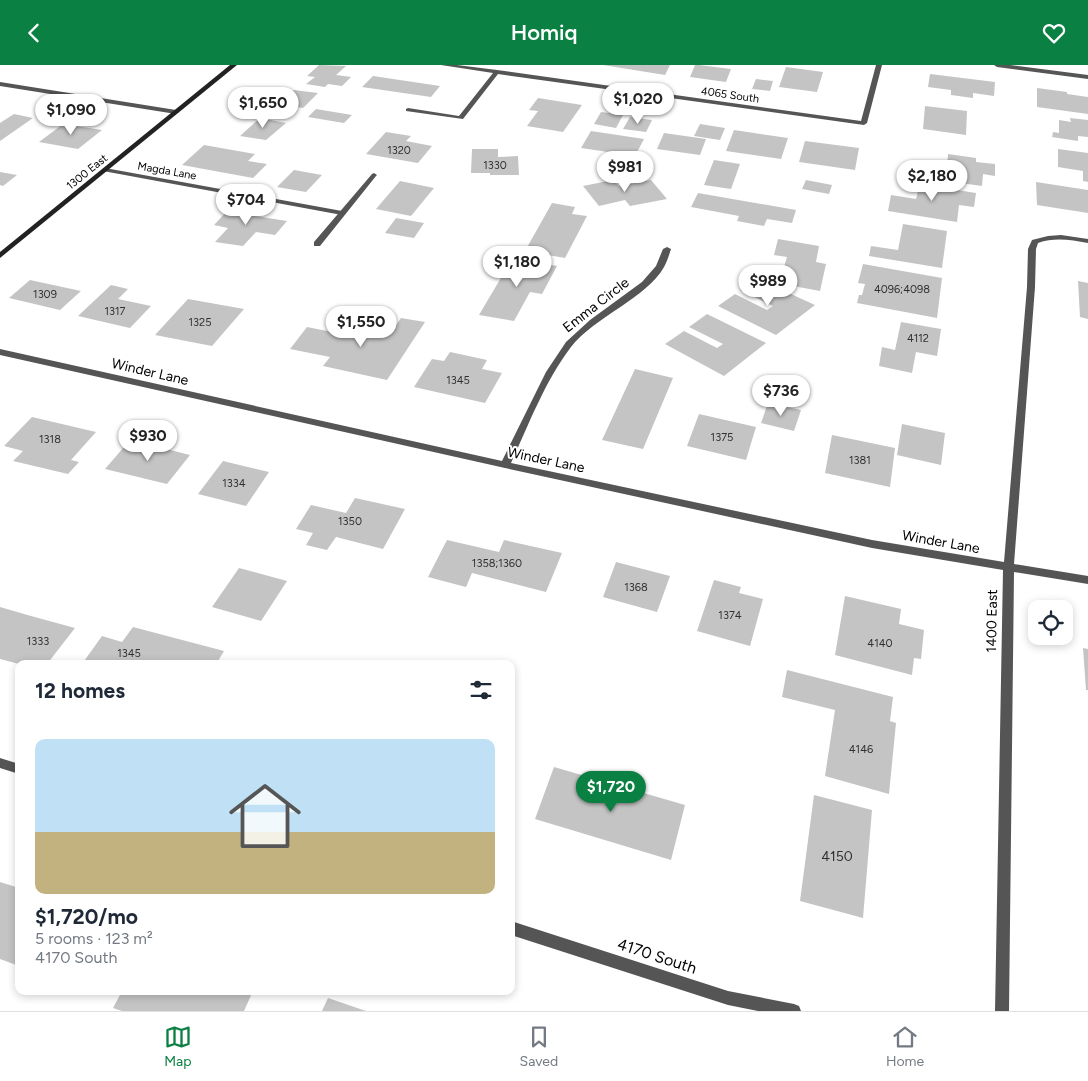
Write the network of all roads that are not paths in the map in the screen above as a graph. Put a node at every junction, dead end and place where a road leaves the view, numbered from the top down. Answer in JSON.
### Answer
{"nodes":[{"id":1,"x":234,"y":65,"type":"edge"},
{"id":2,"x":444,"y":65,"type":"edge"},
{"id":3,"x":879,"y":65,"type":"edge"},
{"id":4,"x":997,"y":65,"type":"edge"},
{"id":5,"x":497,"y":73,"type":"junction"},
{"id":6,"x":1088,"y":77,"type":"edge"},
{"id":7,"x":0,"y":83,"type":"edge"},
{"id":8,"x":408,"y":110,"type":"dead end"},
{"id":9,"x":176,"y":112,"type":"junction"},
{"id":10,"x":105,"y":170,"type":"junction"},
{"id":11,"x":374,"y":175,"type":"dead end"},
{"id":12,"x":342,"y":213,"type":"junction"},
{"id":13,"x":1088,"y":241,"type":"edge"},
{"id":14,"x":317,"y":244,"type":"dead end"},
{"id":15,"x":667,"y":249,"type":"dead end"},
{"id":16,"x":0,"y":256,"type":"edge"},
{"id":17,"x":0,"y":353,"type":"edge"},
{"id":18,"x":504,"y":465,"type":"junction"},
{"id":19,"x":1008,"y":568,"type":"junction"},
{"id":20,"x":1088,"y":580,"type":"edge"},
{"id":21,"x":0,"y":763,"type":"edge"},
{"id":22,"x":15,"y":768,"type":"edge"},
{"id":23,"x":515,"y":929,"type":"edge"},
{"id":24,"x":794,"y":1011,"type":"edge"},
{"id":25,"x":1002,"y":1011,"type":"edge"}],
"edges":[{"from":1,"to":9,"type":"main road","name":"1300 East"},
{"from":2,"to":5,"type":"street","name":"4065 South"},
{"from":3,"to":5,"type":"street","name":"4065 South"},
{"from":4,"to":6,"type":"street"},
{"from":5,"to":8,"type":"street"},
{"from":7,"to":9,"type":"street"},
{"from":9,"to":10,"type":"main road","name":"1300 East"},
{"from":10,"to":12,"type":"street","name":"Magda Lane"},
{"from":10,"to":16,"type":"main road","name":"1300 East"},
{"from":11,"to":12,"type":"street"},
{"from":12,"to":14,"type":"street"},
{"from":13,"to":19,"type":"street","name":"1400 East"},
{"from":15,"to":18,"type":"street","name":"Emma Circle"},
{"from":17,"to":18,"type":"street","name":"Winder Lane"},
{"from":18,"to":19,"type":"street","name":"Winder Lane"},
{"from":19,"to":20,"type":"street","name":"Winder Lane"},
{"from":19,"to":25,"type":"street","name":"1400 East"},
{"from":21,"to":22,"type":"street"},
{"from":23,"to":24,"type":"street","name":"4170 South"}]}
